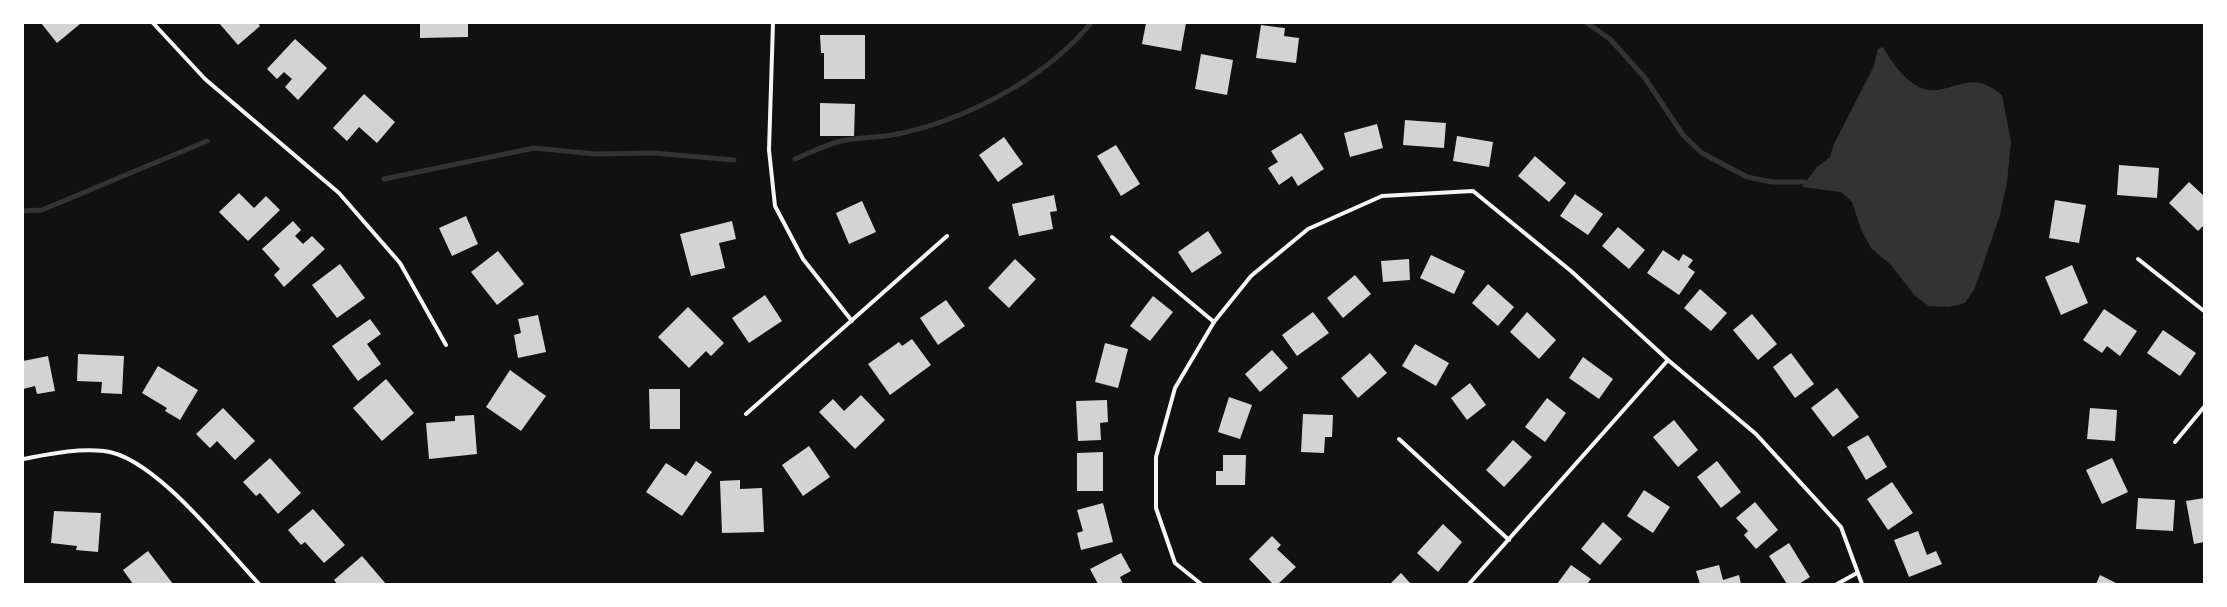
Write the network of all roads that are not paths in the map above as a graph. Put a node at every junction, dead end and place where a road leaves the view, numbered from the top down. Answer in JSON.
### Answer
{"nodes":[{"id":1,"x":153,"y":23,"type":"edge"},
{"id":2,"x":773,"y":23,"type":"edge"},
{"id":3,"x":947,"y":236,"type":"dead end"},
{"id":4,"x":1112,"y":237,"type":"dead end"},
{"id":5,"x":2138,"y":259,"type":"dead end"},
{"id":6,"x":2204,"y":311,"type":"edge"},
{"id":7,"x":852,"y":321,"type":"junction"},
{"id":8,"x":1214,"y":322,"type":"junction"},
{"id":9,"x":446,"y":345,"type":"dead end"},
{"id":10,"x":1668,"y":360,"type":"junction"},
{"id":11,"x":2204,"y":407,"type":"edge"},
{"id":12,"x":746,"y":414,"type":"dead end"},
{"id":13,"x":1399,"y":439,"type":"dead end"},
{"id":14,"x":2175,"y":442,"type":"dead end"},
{"id":15,"x":23,"y":459,"type":"edge"},
{"id":16,"x":1509,"y":540,"type":"junction"},
{"id":17,"x":1857,"y":573,"type":"junction"},
{"id":18,"x":259,"y":584,"type":"edge"},
{"id":19,"x":1201,"y":584,"type":"edge"},
{"id":20,"x":1469,"y":584,"type":"edge"},
{"id":21,"x":1837,"y":584,"type":"edge"},
{"id":22,"x":1862,"y":584,"type":"edge"}],
"edges":[{"from":1,"to":9,"type":"street"},
{"from":2,"to":7,"type":"street"},
{"from":3,"to":7,"type":"street"},
{"from":4,"to":8,"type":"street"},
{"from":5,"to":6,"type":"street"},
{"from":7,"to":12,"type":"street"},
{"from":8,"to":10,"type":"street"},
{"from":8,"to":19,"type":"street"},
{"from":10,"to":16,"type":"street"},
{"from":10,"to":17,"type":"street"},
{"from":11,"to":14,"type":"street"},
{"from":13,"to":16,"type":"street"},
{"from":15,"to":18,"type":"street"},
{"from":16,"to":20,"type":"street"},
{"from":17,"to":21,"type":"street"},
{"from":17,"to":22,"type":"street"}]}
